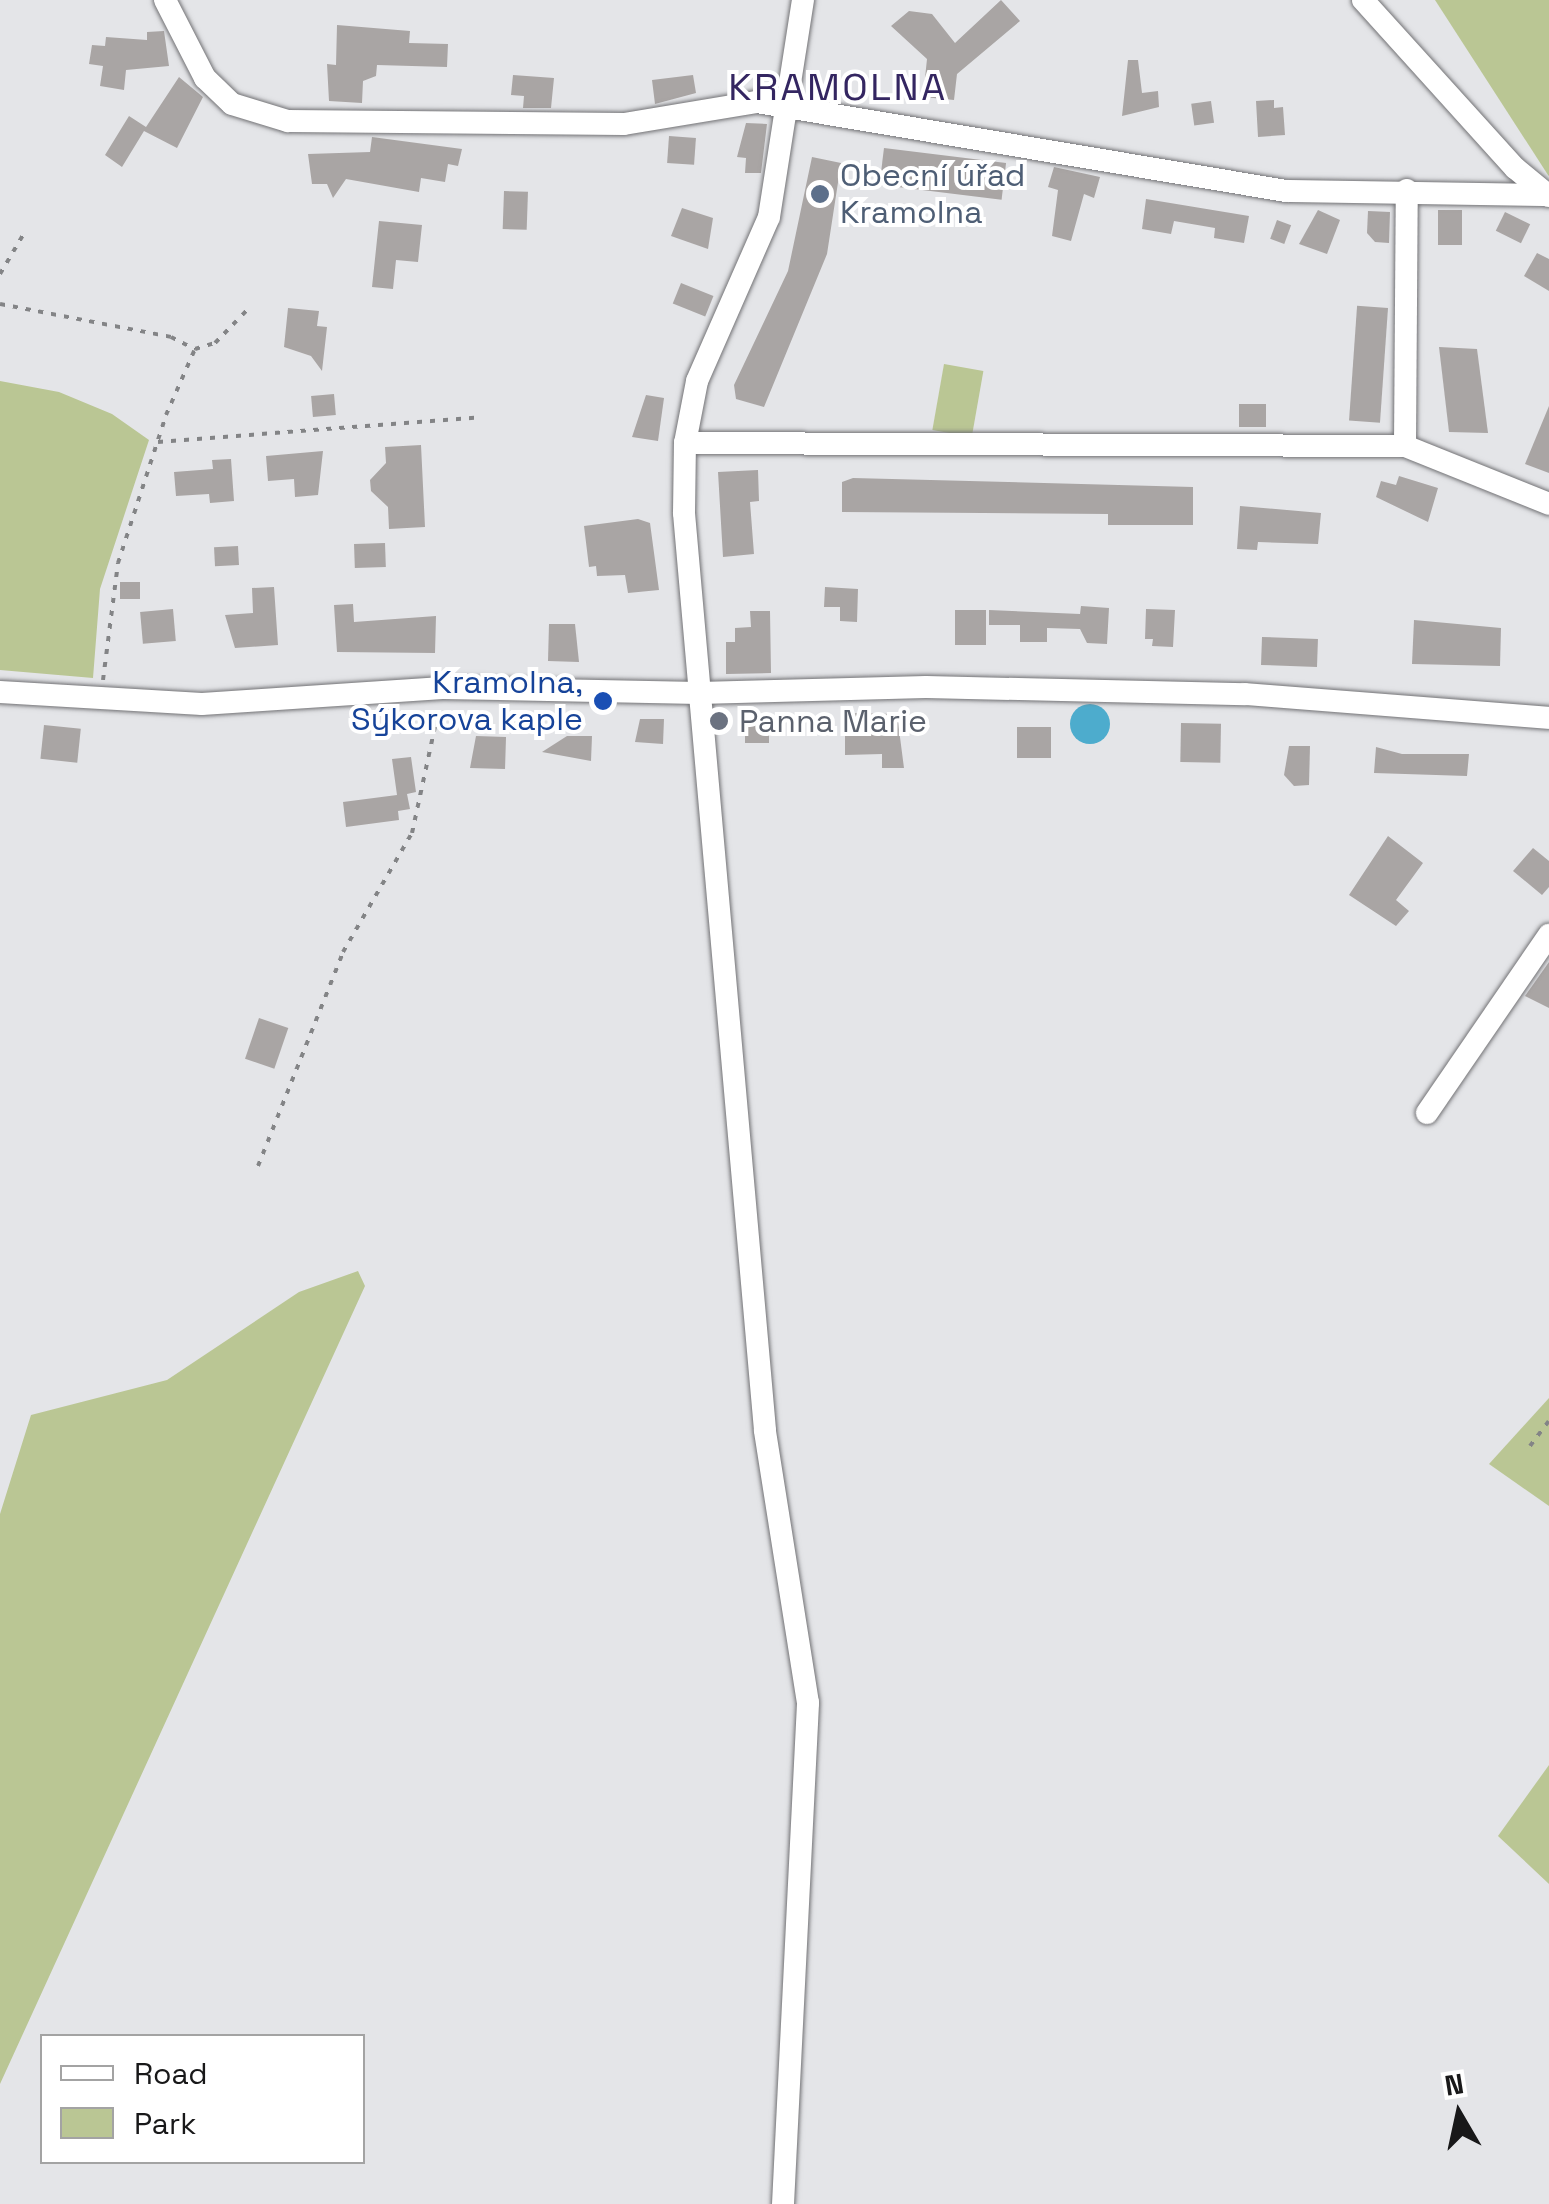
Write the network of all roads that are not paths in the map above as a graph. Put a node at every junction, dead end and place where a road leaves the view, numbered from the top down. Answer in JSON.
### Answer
{"nodes":[{"id":1,"x":166,"y":0,"type":"edge"},
{"id":2,"x":804,"y":0,"type":"edge"},
{"id":3,"x":1364,"y":0,"type":"edge"},
{"id":4,"x":783,"y":105,"type":"junction"},
{"id":5,"x":1407,"y":190,"type":"junction"},
{"id":6,"x":1548,"y":196,"type":"edge"},
{"id":7,"x":685,"y":443,"type":"junction"},
{"id":8,"x":1405,"y":446,"type":"junction"},
{"id":9,"x":1549,"y":504,"type":"edge"},
{"id":10,"x":0,"y":692,"type":"edge"},
{"id":11,"x":699,"y":693,"type":"junction"},
{"id":12,"x":1549,"y":718,"type":"edge"},
{"id":13,"x":1549,"y":935,"type":"edge"},
{"id":14,"x":1427,"y":1113,"type":"dead end"},
{"id":15,"x":784,"y":2204,"type":"edge"}],
"edges":[{"from":1,"to":4,"type":"street"},
{"from":2,"to":4,"type":"street"},
{"from":3,"to":6,"type":"street"},
{"from":4,"to":5,"type":"street"},
{"from":4,"to":7,"type":"street"},
{"from":5,"to":6,"type":"street"},
{"from":5,"to":8,"type":"street"},
{"from":7,"to":8,"type":"street"},
{"from":7,"to":11,"type":"street"},
{"from":8,"to":9,"type":"street"},
{"from":10,"to":11,"type":"street"},
{"from":11,"to":12,"type":"street"},
{"from":11,"to":15,"type":"street"},
{"from":13,"to":14,"type":"street"}]}
